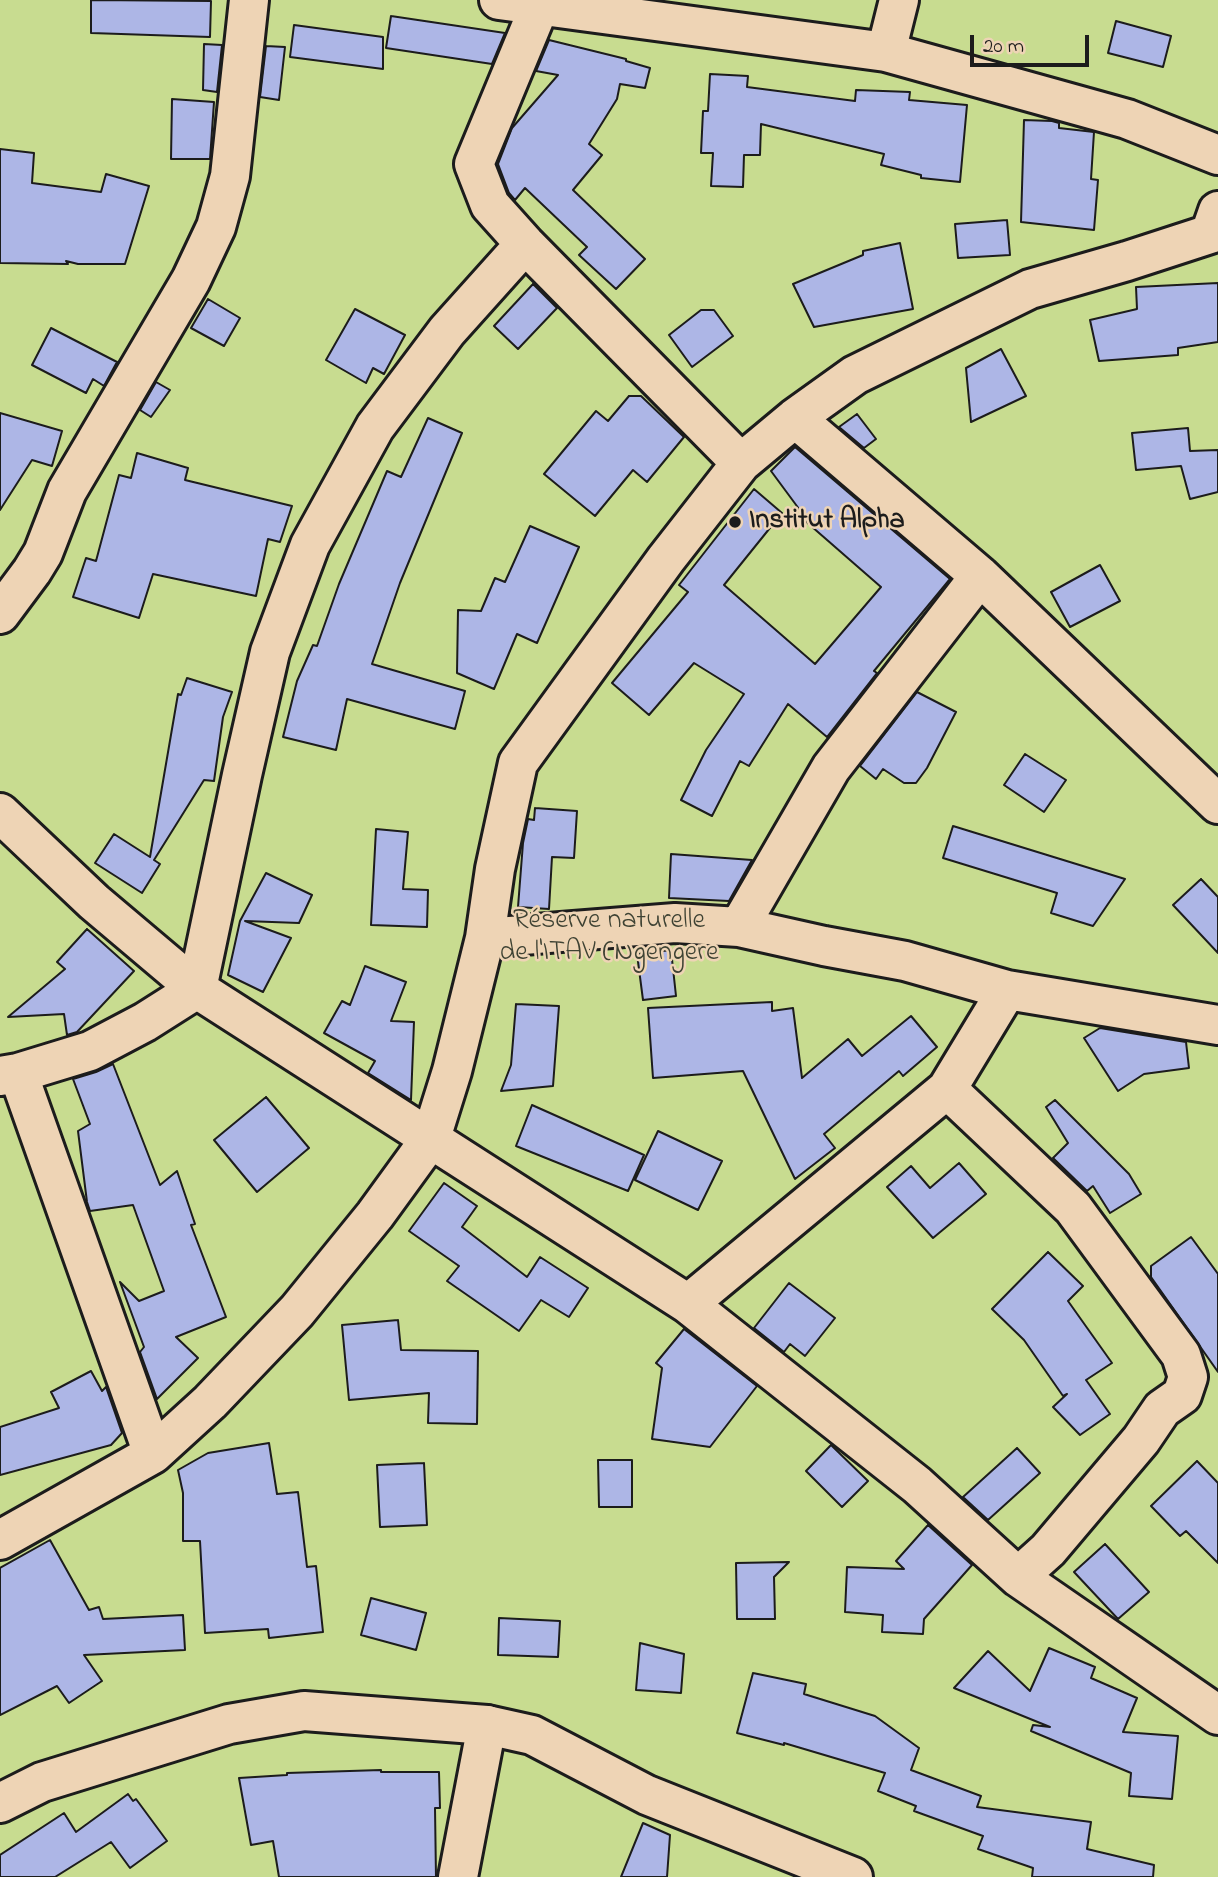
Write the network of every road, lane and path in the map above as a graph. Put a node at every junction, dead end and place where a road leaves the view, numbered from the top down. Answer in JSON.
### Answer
{"nodes":[{"id":1,"x":249,"y":0,"type":"edge"},
{"id":2,"x":499,"y":0,"type":"edge"},
{"id":3,"x":899,"y":0,"type":"edge"},
{"id":4,"x":540,"y":5,"type":"junction"},
{"id":5,"x":886,"y":52,"type":"junction"},
{"id":6,"x":1218,"y":155,"type":"edge"},
{"id":7,"x":1218,"y":211,"type":"edge"},
{"id":8,"x":525,"y":244,"type":"junction"},
{"id":9,"x":795,"y":418,"type":"junction"},
{"id":10,"x":741,"y":463,"type":"junction"},
{"id":11,"x":980,"y":576,"type":"junction"},
{"id":12,"x":0,"y":614,"type":"edge"},
{"id":13,"x":1218,"y":804,"type":"edge"},
{"id":14,"x":0,"y":813,"type":"edge"},
{"id":15,"x":739,"y":927,"type":"junction"},
{"id":16,"x":485,"y":938,"type":"junction"},
{"id":17,"x":197,"y":989,"type":"junction"},
{"id":18,"x":1007,"y":990,"type":"junction"},
{"id":19,"x":1218,"y":1025,"type":"edge"},
{"id":20,"x":9,"y":1075,"type":"edge"},
{"id":21,"x":947,"y":1089,"type":"junction"},
{"id":22,"x":431,"y":1138,"type":"junction"},
{"id":23,"x":688,"y":1304,"type":"junction"},
{"id":24,"x":153,"y":1454,"type":"junction"},
{"id":25,"x":0,"y":1540,"type":"edge"},
{"id":26,"x":1018,"y":1577,"type":"junction"},
{"id":27,"x":1218,"y":1715,"type":"edge"},
{"id":28,"x":486,"y":1725,"type":"junction"},
{"id":29,"x":0,"y":1803,"type":"edge"},
{"id":30,"x":458,"y":1877,"type":"edge"},
{"id":31,"x":853,"y":1877,"type":"edge"}],
"edges":[{"from":1,"to":12,"type":"street"},
{"from":2,"to":4,"type":"street"},
{"from":3,"to":5,"type":"street"},
{"from":4,"to":5,"type":"street"},
{"from":4,"to":8,"type":"street"},
{"from":5,"to":6,"type":"street"},
{"from":7,"to":9,"type":"street"},
{"from":8,"to":10,"type":"street"},
{"from":8,"to":17,"type":"street"},
{"from":9,"to":10,"type":"street"},
{"from":9,"to":11,"type":"street"},
{"from":10,"to":16,"type":"street"},
{"from":11,"to":13,"type":"street"},
{"from":11,"to":15,"type":"street"},
{"from":14,"to":17,"type":"street"},
{"from":15,"to":16,"type":"street"},
{"from":15,"to":18,"type":"street"},
{"from":16,"to":22,"type":"street"},
{"from":17,"to":20,"type":"street"},
{"from":17,"to":22,"type":"street"},
{"from":18,"to":19,"type":"street"},
{"from":18,"to":21,"type":"street"},
{"from":20,"to":24,"type":"street"},
{"from":21,"to":23,"type":"street"},
{"from":21,"to":26,"type":"street"},
{"from":22,"to":23,"type":"street"},
{"from":22,"to":24,"type":"street"},
{"from":23,"to":26,"type":"street"},
{"from":24,"to":25,"type":"street"},
{"from":26,"to":27,"type":"street"},
{"from":28,"to":29,"type":"street"},
{"from":28,"to":30,"type":"street"},
{"from":28,"to":31,"type":"street"}]}
